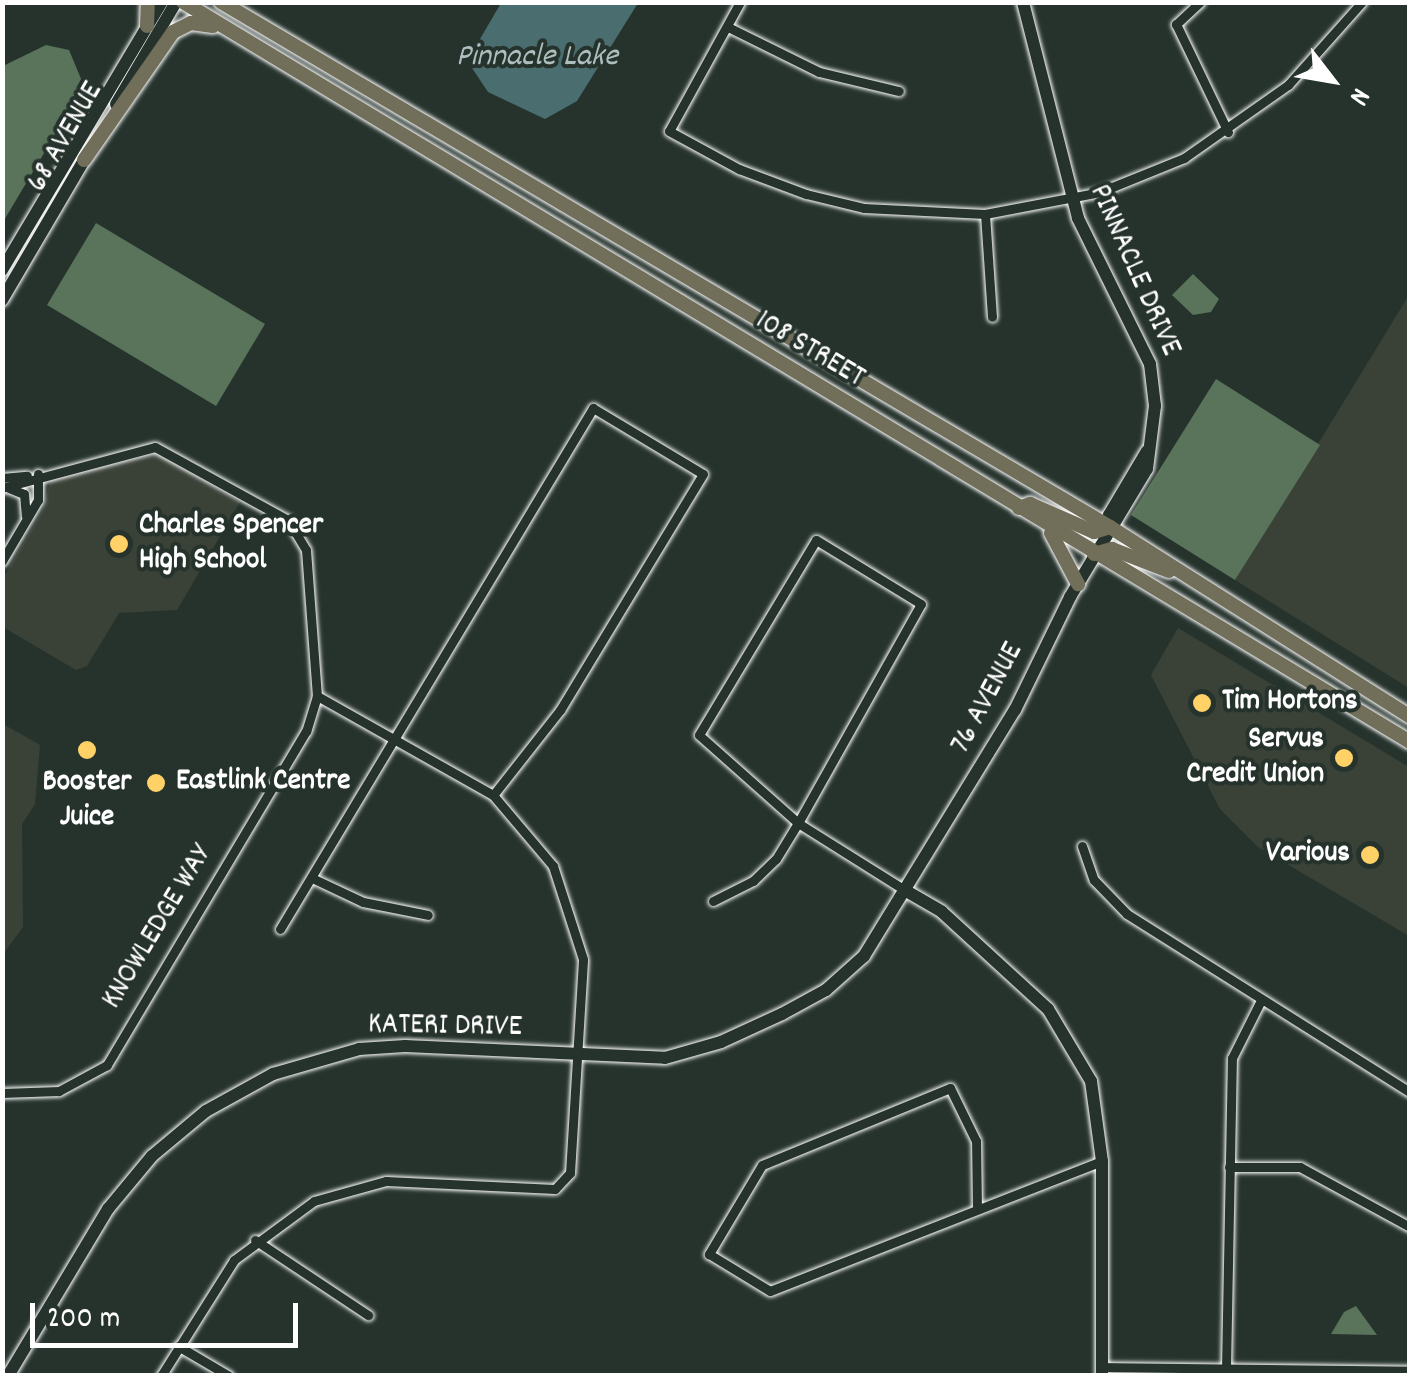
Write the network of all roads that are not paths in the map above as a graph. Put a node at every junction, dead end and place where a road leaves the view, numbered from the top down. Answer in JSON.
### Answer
{"nodes":[{"id":1,"x":148,"y":2,"type":"edge"},
{"id":2,"x":162,"y":2,"type":"edge"},
{"id":3,"x":180,"y":2,"type":"edge"},
{"id":4,"x":740,"y":2,"type":"edge"},
{"id":5,"x":1023,"y":2,"type":"edge"},
{"id":6,"x":1200,"y":2,"type":"edge"},
{"id":7,"x":1362,"y":2,"type":"edge"},
{"id":8,"x":229,"y":6,"type":"edge"},
{"id":9,"x":148,"y":26,"type":"junction"},
{"id":10,"x":730,"y":28,"type":"junction"},
{"id":11,"x":228,"y":30,"type":"junction"},
{"id":12,"x":899,"y":92,"type":"dead end"},
{"id":13,"x":1228,"y":132,"type":"junction"},
{"id":14,"x":84,"y":160,"type":"junction"},
{"id":15,"x":1072,"y":200,"type":"junction"},
{"id":16,"x":985,"y":214,"type":"junction"},
{"id":17,"x":2,"y":270,"type":"edge"},
{"id":18,"x":2,"y":300,"type":"edge"},
{"id":19,"x":992,"y":317,"type":"dead end"},
{"id":20,"x":34,"y":475,"type":"junction"},
{"id":21,"x":3,"y":484,"type":"edge"},
{"id":22,"x":1018,"y":508,"type":"junction"},
{"id":23,"x":25,"y":524,"type":"junction"},
{"id":24,"x":1110,"y":527,"type":"junction"},
{"id":25,"x":1094,"y":554,"type":"junction"},
{"id":26,"x":2,"y":561,"type":"edge"},
{"id":27,"x":1078,"y":584,"type":"junction"},
{"id":28,"x":1229,"y":600,"type":"junction"},
{"id":29,"x":318,"y":696,"type":"junction"},
{"id":30,"x":1410,"y":717,"type":"edge"},
{"id":31,"x":392,"y":740,"type":"junction"},
{"id":32,"x":1410,"y":742,"type":"edge"},
{"id":33,"x":492,"y":795,"type":"junction"},
{"id":34,"x":798,"y":823,"type":"junction"},
{"id":35,"x":1082,"y":846,"type":"dead end"},
{"id":36,"x":312,"y":878,"type":"junction"},
{"id":37,"x":908,"y":892,"type":"junction"},
{"id":38,"x":714,"y":901,"type":"dead end"},
{"id":39,"x":428,"y":916,"type":"dead end"},
{"id":40,"x":280,"y":929,"type":"dead end"},
{"id":41,"x":1260,"y":1002,"type":"junction"},
{"id":42,"x":578,"y":1058,"type":"junction"},
{"id":43,"x":1410,"y":1092,"type":"edge"},
{"id":44,"x":2,"y":1093,"type":"edge"},
{"id":45,"x":1102,"y":1161,"type":"junction"},
{"id":46,"x":1229,"y":1167,"type":"junction"},
{"id":47,"x":977,"y":1209,"type":"junction"},
{"id":48,"x":1410,"y":1227,"type":"edge"},
{"id":49,"x":255,"y":1240,"type":"junction"},
{"id":50,"x":368,"y":1315,"type":"dead end"},
{"id":51,"x":178,"y":1346,"type":"junction"},
{"id":52,"x":1226,"y":1368,"type":"junction"},
{"id":53,"x":1410,"y":1370,"type":"edge"},
{"id":54,"x":1102,"y":1371,"type":"edge"},
{"id":55,"x":8,"y":1376,"type":"edge"},
{"id":56,"x":160,"y":1376,"type":"edge"},
{"id":57,"x":228,"y":1376,"type":"edge"}],
"edges":[{"from":1,"to":9,"type":"main road"},
{"from":2,"to":9,"type":"street","name":"68 AVENUE"},
{"from":3,"to":11,"type":"main road","name":"108 STREET"},
{"from":3,"to":14,"type":"street","name":"68 AVENUE"},
{"from":4,"to":10,"type":"street"},
{"from":5,"to":15,"type":"street","name":"PINNACLE DRIVE"},
{"from":6,"to":13,"type":"street"},
{"from":7,"to":13,"type":"street"},
{"from":8,"to":24,"type":"main road","name":"108 STREET"},
{"from":9,"to":17,"type":"street","name":"68 AVENUE"},
{"from":10,"to":12,"type":"street"},
{"from":10,"to":16,"type":"street"},
{"from":11,"to":14,"type":"main road"},
{"from":11,"to":22,"type":"main road","name":"108 STREET"},
{"from":13,"to":15,"type":"street"},
{"from":14,"to":18,"type":"street","name":"68 AVENUE"},
{"from":15,"to":16,"type":"street"},
{"from":15,"to":24,"type":"street","name":"PINNACLE DRIVE"},
{"from":16,"to":19,"type":"street"},
{"from":20,"to":21,"type":"street","name":"KNOWLEDGE WAY"},
{"from":20,"to":23,"type":"street"},
{"from":20,"to":29,"type":"street","name":"KNOWLEDGE WAY"},
{"from":21,"to":23,"type":"street","name":"KNOWLEDGE WAY"},
{"from":22,"to":24,"type":"main road"},
{"from":22,"to":25,"type":"main road","name":"108 STREET"},
{"from":22,"to":27,"type":"main road"},
{"from":23,"to":26,"type":"street"},
{"from":24,"to":25,"type":"street","name":"76 AVENUE"},
{"from":24,"to":28,"type":"main road","name":"108 STREET"},
{"from":25,"to":27,"type":"street","name":"76 AVENUE"},
{"from":25,"to":28,"type":"main road"},
{"from":25,"to":32,"type":"main road","name":"108 STREET"},
{"from":27,"to":37,"type":"street","name":"76 AVENUE"},
{"from":28,"to":30,"type":"main road","name":"108 STREET"},
{"from":29,"to":31,"type":"street"},
{"from":29,"to":44,"type":"street","name":"KNOWLEDGE WAY"},
{"from":31,"to":33,"type":"street"},
{"from":31,"to":33,"type":"street"},
{"from":31,"to":36,"type":"street"},
{"from":33,"to":42,"type":"street"},
{"from":34,"to":34,"type":"street"},
{"from":34,"to":37,"type":"street"},
{"from":34,"to":38,"type":"street"},
{"from":35,"to":41,"type":"street"},
{"from":36,"to":39,"type":"street"},
{"from":36,"to":40,"type":"street"},
{"from":37,"to":42,"type":"street","name":"KATERI DRIVE"},
{"from":37,"to":45,"type":"street"},
{"from":41,"to":43,"type":"street"},
{"from":41,"to":46,"type":"street"},
{"from":42,"to":49,"type":"street"},
{"from":42,"to":55,"type":"street","name":"KATERI DRIVE"},
{"from":45,"to":47,"type":"street"},
{"from":45,"to":54,"type":"street"},
{"from":46,"to":48,"type":"street"},
{"from":46,"to":52,"type":"street"},
{"from":47,"to":47,"type":"street"},
{"from":49,"to":50,"type":"street"},
{"from":49,"to":51,"type":"street"},
{"from":51,"to":56,"type":"street"},
{"from":51,"to":57,"type":"street"},
{"from":52,"to":53,"type":"street"},
{"from":52,"to":54,"type":"street"}]}
